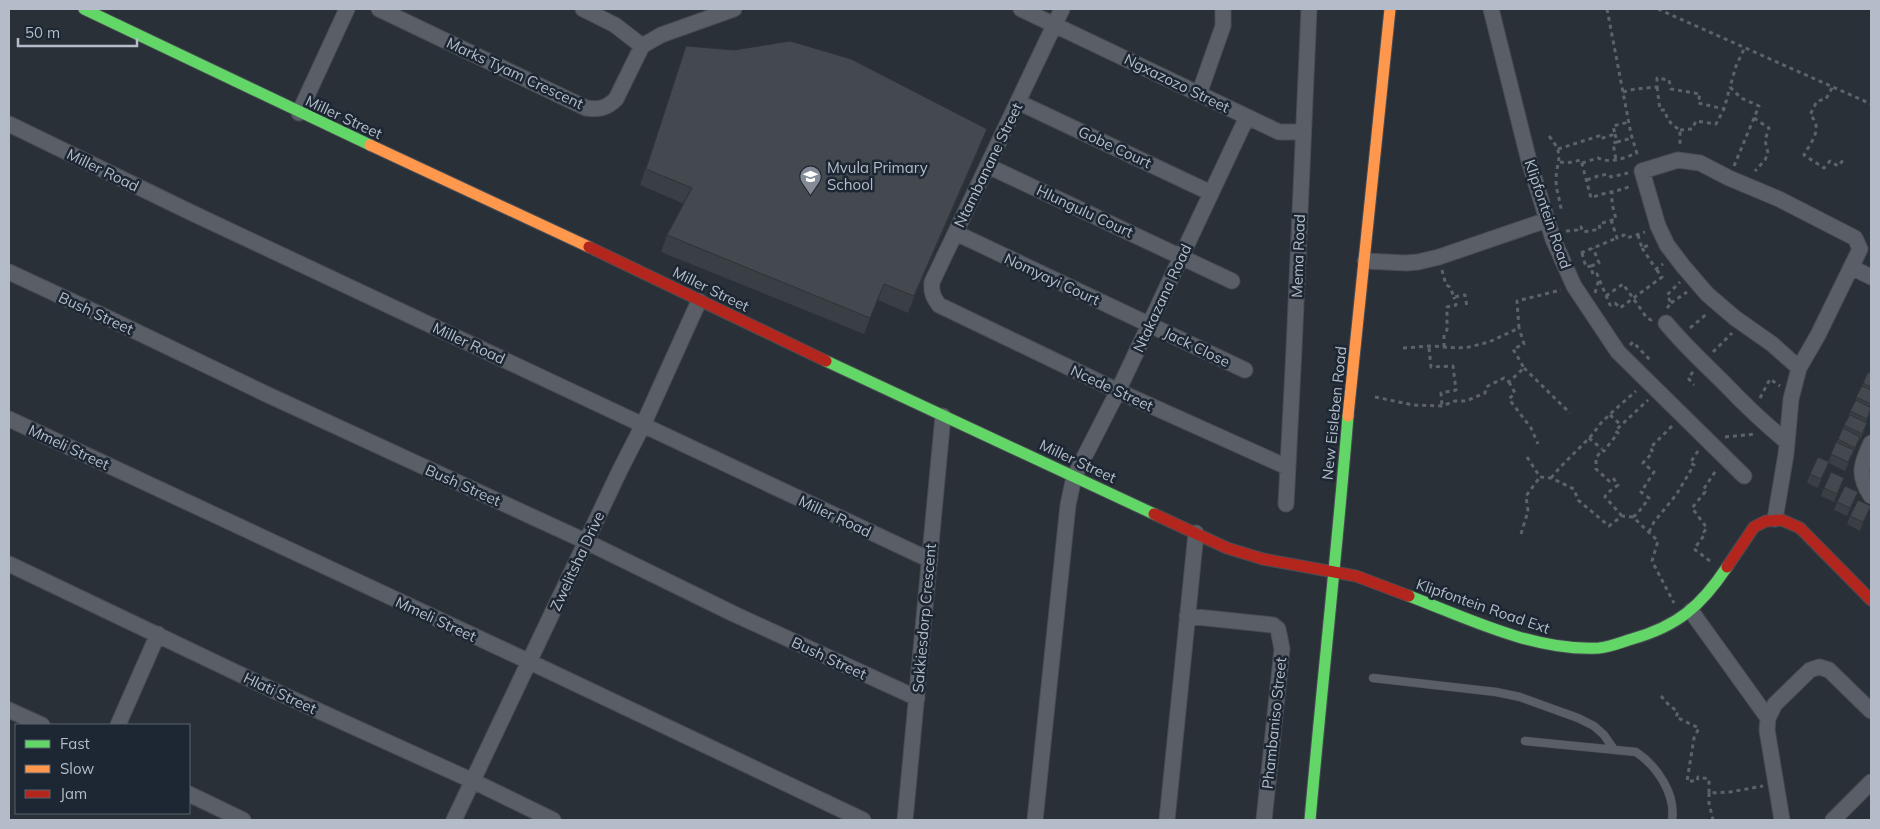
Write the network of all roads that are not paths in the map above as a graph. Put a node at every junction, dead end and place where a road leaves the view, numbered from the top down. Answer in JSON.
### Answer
{"nodes":[{"id":1,"x":84,"y":9,"type":"edge"},
{"id":2,"x":347,"y":9,"type":"edge"},
{"id":3,"x":379,"y":9,"type":"edge"},
{"id":4,"x":583,"y":9,"type":"edge"},
{"id":5,"x":734,"y":9,"type":"edge"},
{"id":6,"x":1021,"y":9,"type":"edge"},
{"id":7,"x":1062,"y":9,"type":"edge"},
{"id":8,"x":1309,"y":9,"type":"edge"},
{"id":9,"x":1390,"y":9,"type":"edge"},
{"id":10,"x":1491,"y":9,"type":"edge"},
{"id":11,"x":1220,"y":10,"type":"edge"},
{"id":12,"x":1055,"y":24,"type":"junction"},
{"id":13,"x":642,"y":46,"type":"junction"},
{"id":14,"x":1199,"y":94,"type":"junction"},
{"id":15,"x":1018,"y":102,"type":"junction"},
{"id":16,"x":300,"y":113,"type":"junction"},
{"id":17,"x":1246,"y":117,"type":"junction"},
{"id":18,"x":9,"y":124,"type":"edge"},
{"id":19,"x":1302,"y":132,"type":"junction"},
{"id":20,"x":988,"y":166,"type":"junction"},
{"id":21,"x":1211,"y":192,"type":"junction"},
{"id":22,"x":1554,"y":226,"type":"junction"},
{"id":23,"x":956,"y":233,"type":"junction"},
{"id":24,"x":1181,"y":257,"type":"junction"},
{"id":25,"x":1365,"y":261,"type":"junction"},
{"id":26,"x":1851,"y":267,"type":"junction"},
{"id":27,"x":9,"y":272,"type":"edge"},
{"id":28,"x":1871,"y":277,"type":"edge"},
{"id":29,"x":1232,"y":281,"type":"dead end"},
{"id":30,"x":699,"y":301,"type":"junction"},
{"id":31,"x":939,"y":305,"type":"joint"},
{"id":32,"x":1149,"y":324,"type":"junction"},
{"id":33,"x":1667,"y":324,"type":"road end"},
{"id":34,"x":1799,"y":368,"type":"junction"},
{"id":35,"x":1246,"y":370,"type":"dead end"},
{"id":36,"x":1118,"y":391,"type":"junction"},
{"id":37,"x":943,"y":416,"type":"junction"},
{"id":38,"x":9,"y":419,"type":"edge"},
{"id":39,"x":643,"y":425,"type":"junction"},
{"id":40,"x":1787,"y":442,"type":"junction"},
{"id":41,"x":1871,"y":443,"type":"edge"},
{"id":42,"x":1287,"y":467,"type":"junction"},
{"id":43,"x":1744,"y":476,"type":"dead end"},
{"id":44,"x":1074,"y":477,"type":"junction"},
{"id":45,"x":1871,"y":496,"type":"edge"},
{"id":46,"x":1286,"y":504,"type":"dead end"},
{"id":47,"x":1775,"y":519,"type":"junction"},
{"id":48,"x":1196,"y":533,"type":"junction"},
{"id":49,"x":586,"y":542,"type":"junction"},
{"id":50,"x":930,"y":560,"type":"junction"},
{"id":51,"x":9,"y":564,"type":"edge"},
{"id":52,"x":1334,"y":571,"type":"junction"},
{"id":53,"x":1871,"y":600,"type":"edge"},
{"id":54,"x":1687,"y":614,"type":"junction"},
{"id":55,"x":1187,"y":616,"type":"junction"},
{"id":56,"x":158,"y":634,"type":"junction"},
{"id":57,"x":530,"y":662,"type":"junction"},
{"id":58,"x":1373,"y":678,"type":"dead end"},
{"id":59,"x":917,"y":698,"type":"junction"},
{"id":60,"x":9,"y":710,"type":"edge"},
{"id":61,"x":1871,"y":711,"type":"edge"},
{"id":62,"x":1768,"y":718,"type":"junction"},
{"id":63,"x":40,"y":724,"type":"edge"},
{"id":64,"x":118,"y":724,"type":"edge"},
{"id":65,"x":1525,"y":741,"type":"dead end"},
{"id":66,"x":1613,"y":748,"type":"junction"},
{"id":67,"x":473,"y":782,"type":"junction"},
{"id":68,"x":1871,"y":782,"type":"edge"},
{"id":69,"x":190,"y":794,"type":"edge"},
{"id":70,"x":243,"y":820,"type":"edge"},
{"id":71,"x":454,"y":820,"type":"edge"},
{"id":72,"x":552,"y":820,"type":"edge"},
{"id":73,"x":864,"y":820,"type":"edge"},
{"id":74,"x":905,"y":820,"type":"edge"},
{"id":75,"x":1035,"y":820,"type":"edge"},
{"id":76,"x":1167,"y":820,"type":"edge"},
{"id":77,"x":1264,"y":820,"type":"edge"},
{"id":78,"x":1310,"y":820,"type":"edge"},
{"id":79,"x":1672,"y":820,"type":"edge"},
{"id":80,"x":1782,"y":820,"type":"edge"},
{"id":81,"x":1832,"y":820,"type":"edge"}],
"edges":[{"from":1,"to":16,"type":"street","name":"Miller Street"},
{"from":2,"to":16,"type":"street"},
{"from":3,"to":13,"type":"street","name":"Marks Tyam Crescent"},
{"from":4,"to":13,"type":"street"},
{"from":5,"to":13,"type":"street"},
{"from":6,"to":12,"type":"street","name":"Ngxazozo Street"},
{"from":7,"to":12,"type":"street","name":"Ntambanane Street"},
{"from":8,"to":19,"type":"street","name":"Mema Road"},
{"from":9,"to":25,"type":"street","name":"New Eisleben Road"},
{"from":10,"to":22,"type":"street","name":"Klipfontein Road"},
{"from":11,"to":14,"type":"street"},
{"from":12,"to":14,"type":"street","name":"Ngxazozo Street"},
{"from":12,"to":15,"type":"street","name":"Ntambanane Street"},
{"from":14,"to":17,"type":"street","name":"Ngxazozo Street"},
{"from":15,"to":20,"type":"street","name":"Ntambanane Street"},
{"from":15,"to":21,"type":"street","name":"Gobe Court"},
{"from":16,"to":30,"type":"street","name":"Miller Street"},
{"from":17,"to":19,"type":"street","name":"Ngxazozo Street"},
{"from":17,"to":21,"type":"street","name":"Ntakazana Road"},
{"from":18,"to":39,"type":"street","name":"Miller Road"},
{"from":19,"to":42,"type":"street","name":"Mema Road"},
{"from":20,"to":23,"type":"street","name":"Ntambanane Street"},
{"from":20,"to":24,"type":"street","name":"Hlungulu Court"},
{"from":21,"to":24,"type":"street","name":"Ntakazana Road"},
{"from":22,"to":25,"type":"street"},
{"from":22,"to":43,"type":"street","name":"Klipfontein Road"},
{"from":23,"to":31,"type":"street","name":"Ntambanane Street"},
{"from":23,"to":32,"type":"street","name":"Nomyayi Court"},
{"from":24,"to":29,"type":"street","name":"Hlungulu Court"},
{"from":24,"to":32,"type":"street","name":"Ntakazana Road"},
{"from":25,"to":52,"type":"street","name":"New Eisleben Road"},
{"from":26,"to":28,"type":"street"},
{"from":26,"to":34,"type":"street"},
{"from":26,"to":34,"type":"street"},
{"from":27,"to":49,"type":"street","name":"Bush Street"},
{"from":30,"to":37,"type":"street","name":"Miller Street"},
{"from":30,"to":39,"type":"street","name":"Zwelitsha Drive"},
{"from":31,"to":36,"type":"street","name":"Ncede Street"},
{"from":32,"to":35,"type":"street","name":"Jack Close"},
{"from":32,"to":36,"type":"street","name":"Ntakazana Road"},
{"from":33,"to":40,"type":"street"},
{"from":34,"to":40,"type":"street"},
{"from":36,"to":42,"type":"street","name":"Ncede Street"},
{"from":36,"to":44,"type":"street","name":"Ntakazana Road"},
{"from":37,"to":44,"type":"street","name":"Miller Street"},
{"from":37,"to":50,"type":"street","name":"Sakkiesdorp Crescent"},
{"from":38,"to":57,"type":"street","name":"Mmeli Street"},
{"from":39,"to":49,"type":"street","name":"Zwelitsha Drive"},
{"from":39,"to":50,"type":"street","name":"Miller Road"},
{"from":40,"to":47,"type":"street"},
{"from":41,"to":45,"type":"street"},
{"from":42,"to":46,"type":"street","name":"Mema Road"},
{"from":44,"to":48,"type":"street","name":"Miller Street"},
{"from":44,"to":75,"type":"street"},
{"from":47,"to":53,"type":"street"},
{"from":47,"to":54,"type":"street","name":"Klipfontein Road Ext"},
{"from":48,"to":52,"type":"street","name":"Miller Street"},
{"from":48,"to":55,"type":"street"},
{"from":49,"to":57,"type":"street","name":"Zwelitsha Drive"},
{"from":49,"to":59,"type":"street","name":"Bush Street"},
{"from":50,"to":59,"type":"street","name":"Sakkiesdorp Crescent"},
{"from":51,"to":56,"type":"street","name":"Hlati Street"},
{"from":52,"to":54,"type":"street","name":"Klipfontein Road Ext"},
{"from":52,"to":78,"type":"street","name":"New Eisleben Road"},
{"from":54,"to":62,"type":"street"},
{"from":55,"to":76,"type":"street"},
{"from":55,"to":77,"type":"street","name":"Phambaniso Street"},
{"from":56,"to":64,"type":"street"},
{"from":56,"to":67,"type":"street","name":"Hlati Street"},
{"from":57,"to":67,"type":"street","name":"Zwelitsha Drive"},
{"from":57,"to":73,"type":"street","name":"Mmeli Street"},
{"from":58,"to":66,"type":"lane"},
{"from":59,"to":74,"type":"street","name":"Sakkiesdorp Crescent"},
{"from":60,"to":63,"type":"street"},
{"from":61,"to":62,"type":"street"},
{"from":62,"to":80,"type":"street"},
{"from":65,"to":66,"type":"lane"},
{"from":66,"to":79,"type":"lane"},
{"from":67,"to":71,"type":"street","name":"Zwelitsha Drive"},
{"from":67,"to":72,"type":"street","name":"Hlati Street"},
{"from":68,"to":81,"type":"street"},
{"from":69,"to":70,"type":"street"}]}
